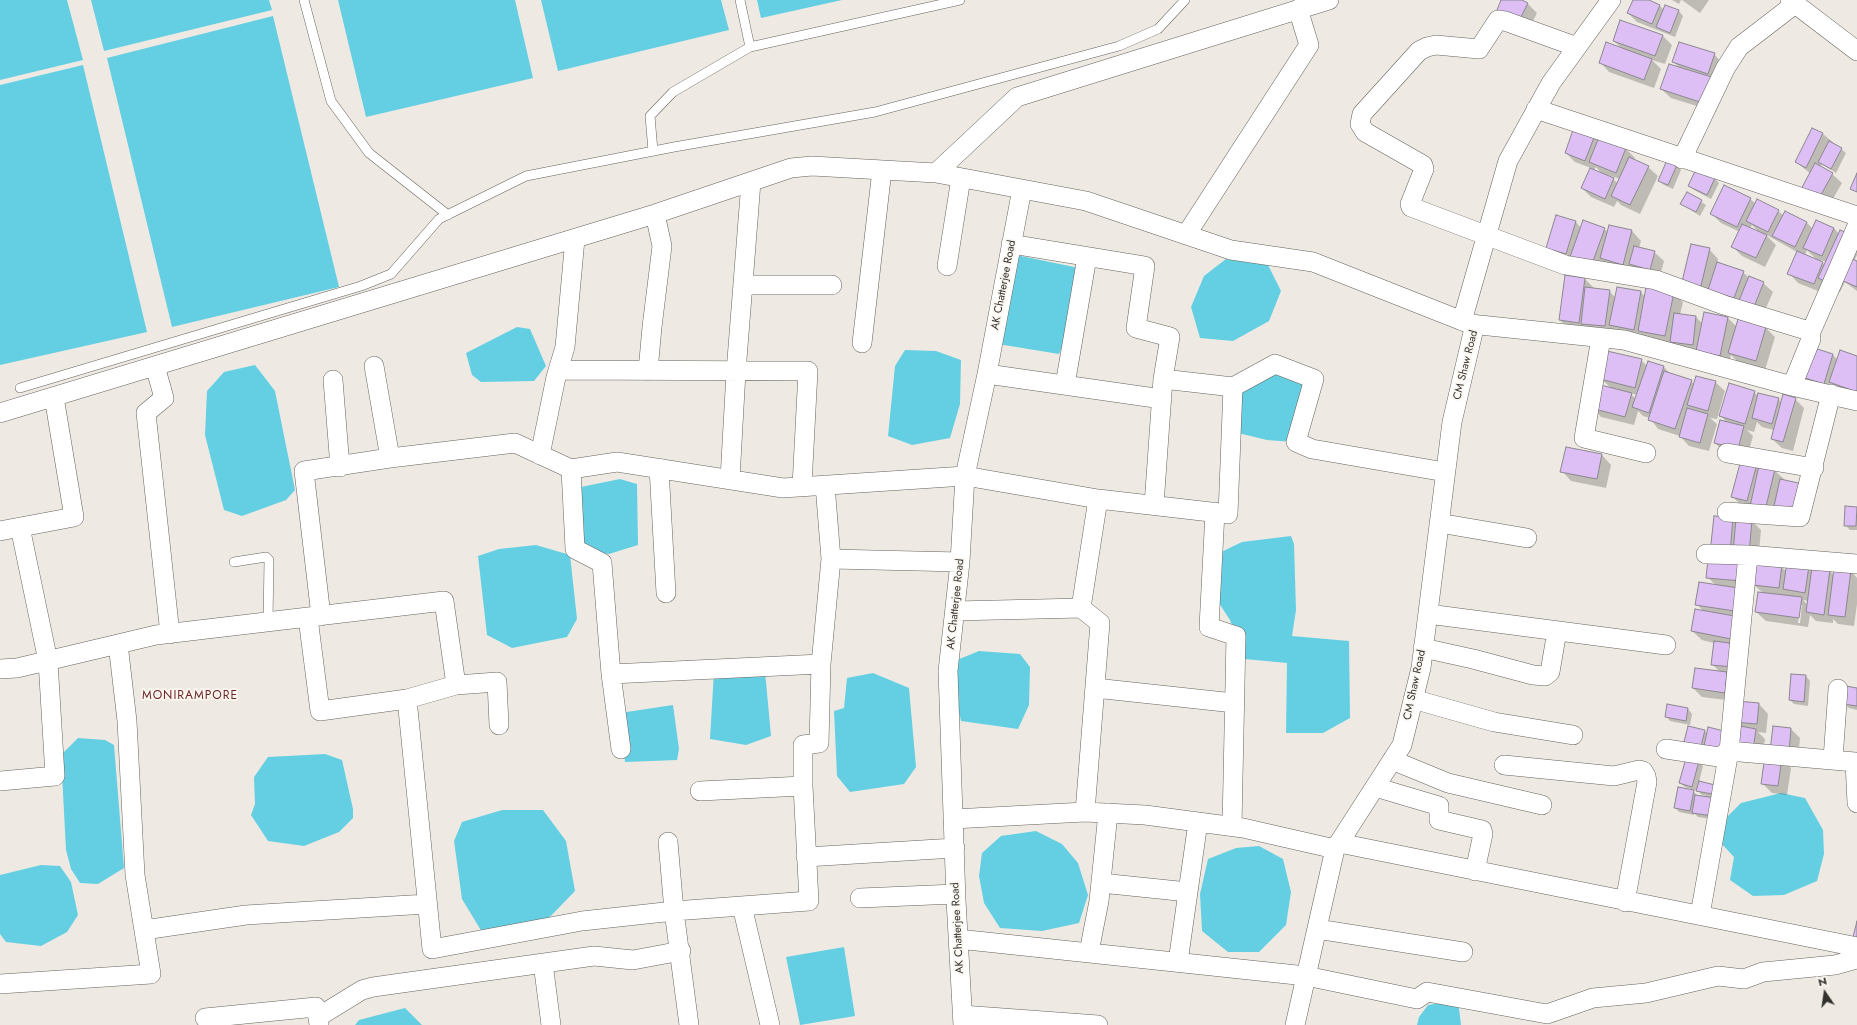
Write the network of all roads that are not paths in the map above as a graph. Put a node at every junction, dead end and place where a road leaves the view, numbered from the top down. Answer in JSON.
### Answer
{"nodes":[{"id":1,"x":304,"y":0,"type":"edge"},
{"id":2,"x":740,"y":0,"type":"edge"},
{"id":3,"x":960,"y":0,"type":"edge"},
{"id":4,"x":1185,"y":0,"type":"edge"},
{"id":5,"x":1329,"y":0,"type":"edge"},
{"id":6,"x":1611,"y":0,"type":"edge"},
{"id":7,"x":1792,"y":2,"type":"edge"},
{"id":8,"x":1298,"y":9,"type":"junction"},
{"id":9,"x":750,"y":47,"type":"junction"},
{"id":10,"x":1577,"y":47,"type":"junction"},
{"id":11,"x":1857,"y":51,"type":"edge"},
{"id":12,"x":1536,"y":109,"type":"junction"},
{"id":13,"x":653,"y":151,"type":"junction"},
{"id":14,"x":1682,"y":159,"type":"junction"},
{"id":15,"x":882,"y":170,"type":"junction"},
{"id":16,"x":936,"y":173,"type":"junction"},
{"id":17,"x":961,"y":178,"type":"junction"},
{"id":18,"x":752,"y":182,"type":"junction"},
{"id":19,"x":1022,"y":189,"type":"junction"},
{"id":20,"x":656,"y":214,"type":"junction"},
{"id":21,"x":448,"y":215,"type":"junction"},
{"id":22,"x":1857,"y":216,"type":"edge"},
{"id":23,"x":1857,"y":226,"type":"edge"},
{"id":24,"x":1487,"y":234,"type":"junction"},
{"id":25,"x":1186,"y":235,"type":"junction"},
{"id":26,"x":575,"y":238,"type":"junction"},
{"id":27,"x":1011,"y":244,"type":"junction"},
{"id":28,"x":1087,"y":256,"type":"junction"},
{"id":29,"x":947,"y":266,"type":"dead end"},
{"id":30,"x":743,"y":285,"type":"junction"},
{"id":31,"x":832,"y":285,"type":"dead end"},
{"id":32,"x":1469,"y":322,"type":"junction"},
{"id":33,"x":1810,"y":334,"type":"junction"},
{"id":34,"x":1601,"y":338,"type":"junction"},
{"id":35,"x":862,"y":342,"type":"dead end"},
{"id":36,"x":155,"y":366,"type":"junction"},
{"id":37,"x":374,"y":366,"type":"dead end"},
{"id":38,"x":558,"y":370,"type":"junction"},
{"id":39,"x":648,"y":371,"type":"junction"},
{"id":40,"x":736,"y":372,"type":"junction"},
{"id":41,"x":987,"y":374,"type":"junction"},
{"id":42,"x":1163,"y":379,"type":"junction"},
{"id":43,"x":333,"y":380,"type":"dead end"},
{"id":44,"x":1065,"y":385,"type":"junction"},
{"id":45,"x":1792,"y":386,"type":"junction"},
{"id":46,"x":1233,"y":387,"type":"junction"},
{"id":47,"x":20,"y":388,"type":"dead end"},
{"id":48,"x":1831,"y":394,"type":"junction"},
{"id":49,"x":54,"y":396,"type":"junction"},
{"id":50,"x":1162,"y":399,"type":"junction"},
{"id":51,"x":1857,"y":401,"type":"edge"},
{"id":52,"x":0,"y":413,"type":"edge"},
{"id":53,"x":1646,"y":453,"type":"dead end"},
{"id":54,"x":1727,"y":454,"type":"dead end"},
{"id":55,"x":540,"y":455,"type":"junction"},
{"id":56,"x":390,"y":458,"type":"junction"},
{"id":57,"x":340,"y":467,"type":"junction"},
{"id":58,"x":659,"y":468,"type":"junction"},
{"id":59,"x":1814,"y":468,"type":"junction"},
{"id":60,"x":571,"y":469,"type":"junction"},
{"id":61,"x":1446,"y":472,"type":"junction"},
{"id":62,"x":965,"y":476,"type":"junction"},
{"id":63,"x":730,"y":479,"type":"junction"},
{"id":64,"x":825,"y":485,"type":"junction"},
{"id":65,"x":802,"y":486,"type":"junction"},
{"id":66,"x":1098,"y":499,"type":"junction"},
{"id":67,"x":1154,"y":505,"type":"junction"},
{"id":68,"x":1216,"y":512,"type":"junction"},
{"id":69,"x":1727,"y":512,"type":"dead end"},
{"id":70,"x":1439,"y":523,"type":"junction"},
{"id":71,"x":20,"y":527,"type":"junction"},
{"id":72,"x":0,"y":531,"type":"edge"},
{"id":73,"x":1527,"y":538,"type":"dead end"},
{"id":74,"x":1706,"y":554,"type":"dead end"},
{"id":75,"x":1748,"y":555,"type":"junction"},
{"id":76,"x":831,"y":559,"type":"junction"},
{"id":77,"x":234,"y":562,"type":"dead end"},
{"id":78,"x":960,"y":562,"type":"junction"},
{"id":79,"x":1857,"y":564,"type":"edge"},
{"id":80,"x":666,"y":592,"type":"dead end"},
{"id":81,"x":1081,"y":608,"type":"junction"},
{"id":82,"x":955,"y":611,"type":"junction"},
{"id":83,"x":1428,"y":614,"type":"junction"},
{"id":84,"x":315,"y":617,"type":"junction"},
{"id":85,"x":268,"y":622,"type":"junction"},
{"id":86,"x":1557,"y":631,"type":"junction"},
{"id":87,"x":170,"y":634,"type":"junction"},
{"id":88,"x":118,"y":644,"type":"junction"},
{"id":89,"x":1666,"y":646,"type":"dead end"},
{"id":90,"x":1423,"y":648,"type":"junction"},
{"id":91,"x":48,"y":660,"type":"junction"},
{"id":92,"x":821,"y":664,"type":"junction"},
{"id":93,"x":0,"y":669,"type":"edge"},
{"id":94,"x":611,"y":674,"type":"junction"},
{"id":95,"x":456,"y":685,"type":"junction"},
{"id":96,"x":1095,"y":688,"type":"junction"},
{"id":97,"x":1838,"y":689,"type":"dead end"},
{"id":98,"x":407,"y":699,"type":"junction"},
{"id":99,"x":1413,"y":699,"type":"junction"},
{"id":100,"x":1234,"y":703,"type":"junction"},
{"id":101,"x":500,"y":725,"type":"dead end"},
{"id":102,"x":1573,"y":735,"type":"dead end"},
{"id":103,"x":621,"y":749,"type":"dead end"},
{"id":104,"x":1666,"y":749,"type":"dead end"},
{"id":105,"x":1729,"y":751,"type":"junction"},
{"id":106,"x":1833,"y":759,"type":"junction"},
{"id":107,"x":1392,"y":760,"type":"junction"},
{"id":108,"x":1504,"y":765,"type":"dead end"},
{"id":109,"x":0,"y":780,"type":"edge"},
{"id":110,"x":803,"y":786,"type":"junction"},
{"id":111,"x":1375,"y":787,"type":"junction"},
{"id":112,"x":700,"y":791,"type":"dead end"},
{"id":113,"x":1857,"y":803,"type":"edge"},
{"id":114,"x":1542,"y":805,"type":"dead end"},
{"id":115,"x":1085,"y":812,"type":"junction"},
{"id":116,"x":1108,"y":813,"type":"junction"},
{"id":117,"x":953,"y":819,"type":"junction"},
{"id":118,"x":1198,"y":822,"type":"junction"},
{"id":119,"x":1232,"y":826,"type":"junction"},
{"id":120,"x":668,"y":842,"type":"dead end"},
{"id":121,"x":1337,"y":846,"type":"junction"},
{"id":122,"x":954,"y":848,"type":"junction"},
{"id":123,"x":806,"y":856,"type":"junction"},
{"id":124,"x":1475,"y":871,"type":"junction"},
{"id":125,"x":1101,"y":883,"type":"junction"},
{"id":126,"x":1188,"y":892,"type":"junction"},
{"id":127,"x":956,"y":894,"type":"junction"},
{"id":128,"x":860,"y":898,"type":"dead end"},
{"id":129,"x":1625,"y":902,"type":"junction"},
{"id":130,"x":427,"y":904,"type":"junction"},
{"id":131,"x":742,"y":906,"type":"junction"},
{"id":132,"x":674,"y":911,"type":"junction"},
{"id":133,"x":1700,"y":915,"type":"junction"},
{"id":134,"x":1317,"y":929,"type":"junction"},
{"id":135,"x":144,"y":930,"type":"junction"},
{"id":136,"x":958,"y":939,"type":"junction"},
{"id":137,"x":1857,"y":947,"type":"edge"},
{"id":138,"x":681,"y":951,"type":"junction"},
{"id":139,"x":1090,"y":952,"type":"junction"},
{"id":140,"x":1463,"y":952,"type":"dead end"},
{"id":141,"x":1857,"y":960,"type":"edge"},
{"id":142,"x":1178,"y":962,"type":"junction"},
{"id":143,"x":543,"y":963,"type":"junction"},
{"id":144,"x":1306,"y":976,"type":"junction"},
{"id":145,"x":0,"y":984,"type":"edge"},
{"id":146,"x":205,"y":1018,"type":"dead end"},
{"id":147,"x":962,"y":1020,"type":"edge"},
{"id":148,"x":319,"y":1021,"type":"edge"},
{"id":149,"x":1299,"y":1024,"type":"edge"},
{"id":150,"x":551,"y":1025,"type":"edge"},
{"id":151,"x":689,"y":1025,"type":"edge"},
{"id":152,"x":770,"y":1025,"type":"edge"},
{"id":153,"x":1098,"y":1025,"type":"edge"}],
"edges":[{"from":1,"to":21,"type":"lane"},
{"from":2,"to":9,"type":"lane"},
{"from":3,"to":9,"type":"lane"},
{"from":4,"to":13,"type":"lane"},
{"from":5,"to":8,"type":"street"},
{"from":6,"to":10,"type":"street","name":"CM Shaw Road"},
{"from":7,"to":11,"type":"street"},
{"from":7,"to":14,"type":"street"},
{"from":8,"to":16,"type":"street"},
{"from":8,"to":25,"type":"street"},
{"from":9,"to":13,"type":"lane"},
{"from":10,"to":12,"type":"street","name":"CM Shaw Road"},
{"from":10,"to":24,"type":"street"},
{"from":12,"to":14,"type":"street"},
{"from":12,"to":24,"type":"street","name":"CM Shaw Road"},
{"from":13,"to":21,"type":"lane"},
{"from":14,"to":22,"type":"street"},
{"from":15,"to":16,"type":"street"},
{"from":15,"to":18,"type":"street"},
{"from":15,"to":35,"type":"street"},
{"from":16,"to":17,"type":"street"},
{"from":17,"to":19,"type":"street"},
{"from":17,"to":29,"type":"street"},
{"from":18,"to":20,"type":"street"},
{"from":18,"to":30,"type":"street"},
{"from":19,"to":25,"type":"street"},
{"from":19,"to":27,"type":"street","name":"AK Chatterjee Road"},
{"from":20,"to":26,"type":"street"},
{"from":20,"to":39,"type":"street"},
{"from":21,"to":47,"type":"lane"},
{"from":23,"to":33,"type":"street"},
{"from":24,"to":32,"type":"street","name":"CM Shaw Road"},
{"from":24,"to":33,"type":"street"},
{"from":25,"to":32,"type":"street"},
{"from":26,"to":36,"type":"street"},
{"from":26,"to":38,"type":"street"},
{"from":27,"to":28,"type":"street"},
{"from":27,"to":41,"type":"street","name":"AK Chatterjee Road"},
{"from":28,"to":42,"type":"street"},
{"from":28,"to":44,"type":"street"},
{"from":30,"to":31,"type":"street"},
{"from":30,"to":40,"type":"street"},
{"from":32,"to":34,"type":"street"},
{"from":32,"to":61,"type":"street","name":"CM Shaw Road"},
{"from":33,"to":45,"type":"street"},
{"from":34,"to":45,"type":"street"},
{"from":34,"to":53,"type":"street"},
{"from":36,"to":49,"type":"street"},
{"from":36,"to":87,"type":"street"},
{"from":37,"to":56,"type":"street"},
{"from":38,"to":39,"type":"street"},
{"from":38,"to":55,"type":"street"},
{"from":39,"to":40,"type":"street"},
{"from":40,"to":63,"type":"street"},
{"from":40,"to":65,"type":"street"},
{"from":41,"to":44,"type":"street"},
{"from":41,"to":62,"type":"street","name":"AK Chatterjee Road"},
{"from":42,"to":46,"type":"street"},
{"from":42,"to":50,"type":"street"},
{"from":43,"to":57,"type":"street"},
{"from":44,"to":50,"type":"street"},
{"from":45,"to":48,"type":"street"},
{"from":46,"to":61,"type":"street"},
{"from":46,"to":68,"type":"street"},
{"from":48,"to":51,"type":"street"},
{"from":48,"to":59,"type":"street"},
{"from":49,"to":52,"type":"street"},
{"from":49,"to":71,"type":"street"},
{"from":50,"to":67,"type":"street"},
{"from":54,"to":59,"type":"street"},
{"from":55,"to":56,"type":"street"},
{"from":55,"to":60,"type":"street"},
{"from":56,"to":57,"type":"street"},
{"from":57,"to":84,"type":"street"},
{"from":58,"to":60,"type":"street"},
{"from":58,"to":63,"type":"street"},
{"from":58,"to":80,"type":"street"},
{"from":59,"to":69,"type":"street"},
{"from":60,"to":94,"type":"street"},
{"from":61,"to":70,"type":"street","name":"CM Shaw Road"},
{"from":62,"to":64,"type":"street"},
{"from":62,"to":66,"type":"street"},
{"from":62,"to":78,"type":"street","name":"AK Chatterjee Road"},
{"from":63,"to":65,"type":"street"},
{"from":64,"to":65,"type":"street"},
{"from":64,"to":76,"type":"street"},
{"from":66,"to":67,"type":"street"},
{"from":66,"to":81,"type":"street"},
{"from":67,"to":68,"type":"street"},
{"from":68,"to":100,"type":"street"},
{"from":70,"to":73,"type":"street"},
{"from":70,"to":83,"type":"street","name":"CM Shaw Road"},
{"from":71,"to":72,"type":"street"},
{"from":71,"to":91,"type":"street"},
{"from":74,"to":75,"type":"street"},
{"from":75,"to":79,"type":"street"},
{"from":75,"to":105,"type":"street"},
{"from":76,"to":78,"type":"street"},
{"from":76,"to":92,"type":"street"},
{"from":77,"to":85,"type":"lane"},
{"from":78,"to":82,"type":"street","name":"AK Chatterjee Road"},
{"from":81,"to":82,"type":"street"},
{"from":81,"to":96,"type":"street"},
{"from":82,"to":117,"type":"street","name":"AK Chatterjee Road"},
{"from":83,"to":86,"type":"street"},
{"from":83,"to":90,"type":"street","name":"CM Shaw Road"},
{"from":84,"to":85,"type":"street"},
{"from":84,"to":95,"type":"street"},
{"from":84,"to":98,"type":"street"},
{"from":85,"to":87,"type":"street"},
{"from":86,"to":89,"type":"street"},
{"from":86,"to":90,"type":"street"},
{"from":87,"to":88,"type":"street"},
{"from":88,"to":91,"type":"street"},
{"from":88,"to":135,"type":"street"},
{"from":90,"to":99,"type":"street","name":"CM Shaw Road"},
{"from":91,"to":93,"type":"street"},
{"from":91,"to":109,"type":"street"},
{"from":92,"to":94,"type":"street"},
{"from":92,"to":110,"type":"street"},
{"from":94,"to":103,"type":"street"},
{"from":95,"to":98,"type":"street"},
{"from":95,"to":101,"type":"street"},
{"from":96,"to":100,"type":"street"},
{"from":96,"to":115,"type":"street"},
{"from":97,"to":106,"type":"street"},
{"from":98,"to":130,"type":"street"},
{"from":99,"to":102,"type":"street"},
{"from":99,"to":107,"type":"street","name":"CM Shaw Road"},
{"from":100,"to":119,"type":"street"},
{"from":104,"to":105,"type":"street"},
{"from":105,"to":106,"type":"street"},
{"from":105,"to":133,"type":"street"},
{"from":106,"to":113,"type":"street"},
{"from":107,"to":111,"type":"street","name":"CM Shaw Road"},
{"from":107,"to":114,"type":"street"},
{"from":108,"to":129,"type":"street"},
{"from":110,"to":112,"type":"street"},
{"from":110,"to":123,"type":"street"},
{"from":111,"to":121,"type":"street","name":"CM Shaw Road"},
{"from":111,"to":124,"type":"street"},
{"from":115,"to":116,"type":"street"},
{"from":115,"to":117,"type":"street"},
{"from":116,"to":118,"type":"street"},
{"from":116,"to":125,"type":"street"},
{"from":117,"to":122,"type":"street","name":"AK Chatterjee Road"},
{"from":118,"to":119,"type":"street"},
{"from":118,"to":126,"type":"street"},
{"from":119,"to":121,"type":"street"},
{"from":120,"to":132,"type":"street"},
{"from":121,"to":124,"type":"street"},
{"from":121,"to":134,"type":"street","name":"CM Shaw Road"},
{"from":122,"to":123,"type":"street"},
{"from":122,"to":127,"type":"street","name":"AK Chatterjee Road"},
{"from":123,"to":131,"type":"street"},
{"from":124,"to":129,"type":"street"},
{"from":125,"to":126,"type":"street"},
{"from":125,"to":139,"type":"street"},
{"from":126,"to":142,"type":"street"},
{"from":127,"to":128,"type":"street"},
{"from":127,"to":136,"type":"street","name":"AK Chatterjee Road"},
{"from":129,"to":133,"type":"street"},
{"from":130,"to":132,"type":"street"},
{"from":130,"to":135,"type":"street"},
{"from":131,"to":132,"type":"street"},
{"from":131,"to":152,"type":"street"},
{"from":132,"to":138,"type":"street"},
{"from":133,"to":137,"type":"street"},
{"from":134,"to":140,"type":"street"},
{"from":134,"to":144,"type":"street","name":"CM Shaw Road"},
{"from":135,"to":145,"type":"street"},
{"from":136,"to":139,"type":"street"},
{"from":136,"to":147,"type":"street","name":"AK Chatterjee Road"},
{"from":138,"to":143,"type":"street"},
{"from":138,"to":151,"type":"street"},
{"from":139,"to":142,"type":"street"},
{"from":141,"to":144,"type":"street"},
{"from":142,"to":144,"type":"street"},
{"from":143,"to":148,"type":"street"},
{"from":143,"to":150,"type":"street"},
{"from":144,"to":149,"type":"street","name":"CM Shaw Road"},
{"from":146,"to":148,"type":"street"},
{"from":147,"to":153,"type":"street"}]}
